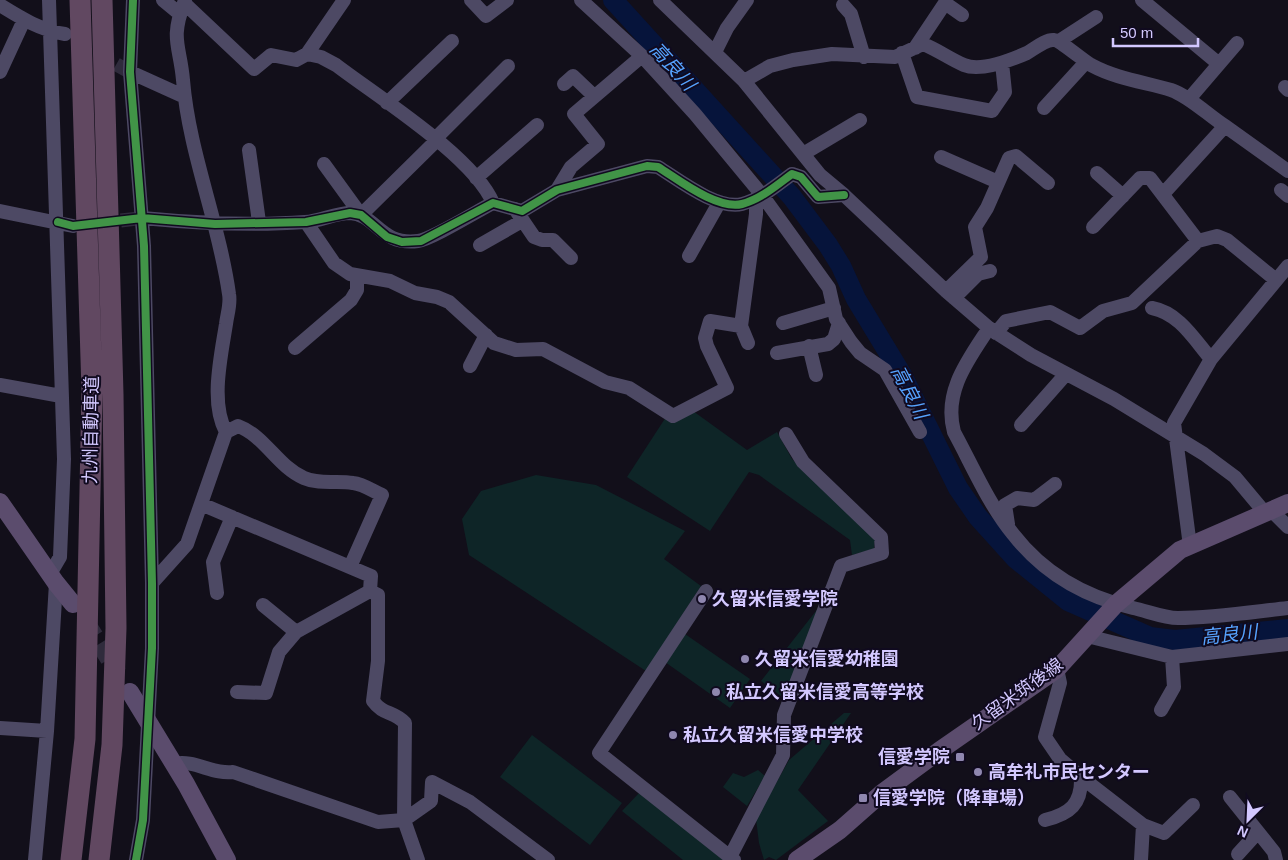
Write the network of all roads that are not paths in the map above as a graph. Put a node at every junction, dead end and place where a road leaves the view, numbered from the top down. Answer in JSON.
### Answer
{"nodes":[{"id":1,"x":49,"y":0,"type":"edge"},
{"id":2,"x":80,"y":0,"type":"edge"},
{"id":3,"x":102,"y":0,"type":"edge"},
{"id":4,"x":133,"y":0,"type":"edge"},
{"id":5,"x":164,"y":0,"type":"edge"},
{"id":6,"x":344,"y":0,"type":"edge"},
{"id":7,"x":471,"y":0,"type":"edge"},
{"id":8,"x":507,"y":0,"type":"edge"},
{"id":9,"x":581,"y":0,"type":"edge"},
{"id":10,"x":660,"y":0,"type":"edge"},
{"id":11,"x":746,"y":0,"type":"edge"},
{"id":12,"x":1142,"y":0,"type":"edge"},
{"id":13,"x":0,"y":5,"type":"edge"},
{"id":14,"x":183,"y":6,"type":"edge"},
{"id":15,"x":843,"y":6,"type":"dead end"},
{"id":16,"x":962,"y":15,"type":"dead end"},
{"id":17,"x":1096,"y":17,"type":"dead end"},
{"id":18,"x":24,"y":20,"type":"junction"},
{"id":19,"x":49,"y":32,"type":"junction"},
{"id":20,"x":65,"y":34,"type":"dead end"},
{"id":21,"x":452,"y":41,"type":"dead end"},
{"id":22,"x":1059,"y":41,"type":"junction"},
{"id":23,"x":1237,"y":43,"type":"dead end"},
{"id":24,"x":915,"y":48,"type":"junction"},
{"id":25,"x":715,"y":52,"type":"junction"},
{"id":26,"x":307,"y":54,"type":"junction"},
{"id":27,"x":902,"y":54,"type":"junction"},
{"id":28,"x":642,"y":56,"type":"junction"},
{"id":29,"x":864,"y":57,"type":"junction"},
{"id":30,"x":1086,"y":62,"type":"junction"},
{"id":31,"x":1002,"y":63,"type":"junction"},
{"id":32,"x":1219,"y":64,"type":"junction"},
{"id":33,"x":508,"y":66,"type":"dead end"},
{"id":34,"x":0,"y":72,"type":"edge"},
{"id":35,"x":130,"y":72,"type":"junction"},
{"id":36,"x":744,"y":81,"type":"junction"},
{"id":37,"x":564,"y":84,"type":"dead end"},
{"id":38,"x":183,"y":96,"type":"junction"},
{"id":39,"x":594,"y":96,"type":"junction"},
{"id":40,"x":1189,"y":99,"type":"junction"},
{"id":41,"x":387,"y":103,"type":"junction"},
{"id":42,"x":1044,"y":108,"type":"dead end"},
{"id":43,"x":860,"y":120,"type":"dead end"},
{"id":44,"x":537,"y":125,"type":"dead end"},
{"id":45,"x":1225,"y":126,"type":"junction"},
{"id":46,"x":436,"y":140,"type":"junction"},
{"id":47,"x":250,"y":150,"type":"dead end"},
{"id":48,"x":803,"y":154,"type":"junction"},
{"id":49,"x":941,"y":157,"type":"dead end"},
{"id":50,"x":324,"y":164,"type":"dead end"},
{"id":51,"x":1288,"y":171,"type":"edge"},
{"id":52,"x":1097,"y":173,"type":"dead end"},
{"id":53,"x":476,"y":178,"type":"junction"},
{"id":54,"x":998,"y":182,"type":"junction"},
{"id":55,"x":1048,"y":183,"type":"dead end"},
{"id":56,"x":557,"y":190,"type":"junction"},
{"id":57,"x":1162,"y":194,"type":"junction"},
{"id":58,"x":761,"y":195,"type":"junction"},
{"id":59,"x":844,"y":195,"type":"junction"},
{"id":60,"x":1122,"y":196,"type":"junction"},
{"id":61,"x":493,"y":203,"type":"junction"},
{"id":62,"x":719,"y":203,"type":"junction"},
{"id":63,"x":0,"y":212,"type":"edge"},
{"id":64,"x":361,"y":215,"type":"junction"},
{"id":65,"x":519,"y":215,"type":"junction"},
{"id":66,"x":142,"y":218,"type":"junction"},
{"id":67,"x":58,"y":222,"type":"junction"},
{"id":68,"x":260,"y":222,"type":"junction"},
{"id":69,"x":306,"y":222,"type":"junction"},
{"id":70,"x":216,"y":224,"type":"junction"},
{"id":71,"x":73,"y":226,"type":"dead end"},
{"id":72,"x":1093,"y":228,"type":"dead end"},
{"id":73,"x":1198,"y":241,"type":"junction"},
{"id":74,"x":480,"y":245,"type":"dead end"},
{"id":75,"x":689,"y":256,"type":"dead end"},
{"id":76,"x":571,"y":258,"type":"dead end"},
{"id":77,"x":1287,"y":268,"type":"edge"},
{"id":78,"x":990,"y":271,"type":"dead end"},
{"id":79,"x":357,"y":276,"type":"junction"},
{"id":80,"x":1276,"y":280,"type":"junction"},
{"id":81,"x":950,"y":295,"type":"junction"},
{"id":82,"x":834,"y":308,"type":"junction"},
{"id":83,"x":1152,"y":308,"type":"dead end"},
{"id":84,"x":783,"y":323,"type":"dead end"},
{"id":85,"x":838,"y":323,"type":"junction"},
{"id":86,"x":741,"y":326,"type":"junction"},
{"id":87,"x":992,"y":330,"type":"junction"},
{"id":88,"x":486,"y":335,"type":"junction"},
{"id":89,"x":748,"y":343,"type":"dead end"},
{"id":90,"x":809,"y":346,"type":"junction"},
{"id":91,"x":295,"y":348,"type":"dead end"},
{"id":92,"x":776,"y":353,"type":"dead end"},
{"id":93,"x":1211,"y":359,"type":"junction"},
{"id":94,"x":470,"y":366,"type":"dead end"},
{"id":95,"x":1066,"y":374,"type":"junction"},
{"id":96,"x":816,"y":375,"type":"dead end"},
{"id":97,"x":0,"y":385,"type":"edge"},
{"id":98,"x":61,"y":396,"type":"junction"},
{"id":99,"x":1021,"y":425,"type":"dead end"},
{"id":100,"x":226,"y":432,"type":"junction"},
{"id":101,"x":920,"y":432,"type":"dead end"},
{"id":102,"x":786,"y":434,"type":"dead end"},
{"id":103,"x":1174,"y":436,"type":"junction"},
{"id":104,"x":1055,"y":484,"type":"dead end"},
{"id":105,"x":0,"y":502,"type":"edge"},
{"id":106,"x":1288,"y":503,"type":"edge"},
{"id":107,"x":201,"y":504,"type":"junction"},
{"id":108,"x":1269,"y":513,"type":"junction"},
{"id":109,"x":232,"y":517,"type":"junction"},
{"id":110,"x":1288,"y":527,"type":"edge"},
{"id":111,"x":1009,"y":529,"type":"junction"},
{"id":112,"x":1190,"y":546,"type":"junction"},
{"id":113,"x":350,"y":567,"type":"junction"},
{"id":114,"x":53,"y":578,"type":"junction"},
{"id":115,"x":152,"y":582,"type":"junction"},
{"id":116,"x":370,"y":591,"type":"junction"},
{"id":117,"x":706,"y":591,"type":"dead end"},
{"id":118,"x":217,"y":593,"type":"dead end"},
{"id":119,"x":74,"y":604,"type":"tunnel mouth"},
{"id":120,"x":264,"y":605,"type":"dead end"},
{"id":121,"x":1115,"y":606,"type":"junction"},
{"id":122,"x":1288,"y":608,"type":"edge"},
{"id":123,"x":296,"y":632,"type":"junction"},
{"id":124,"x":1087,"y":636,"type":"junction"},
{"id":125,"x":1288,"y":644,"type":"edge"},
{"id":126,"x":1172,"y":657,"type":"junction"},
{"id":127,"x":1057,"y":669,"type":"junction"},
{"id":128,"x":130,"y":692,"type":"dead end"},
{"id":129,"x":237,"y":692,"type":"dead end"},
{"id":130,"x":1160,"y":710,"type":"dead end"},
{"id":131,"x":147,"y":719,"type":"junction"},
{"id":132,"x":0,"y":728,"type":"edge"},
{"id":133,"x":47,"y":731,"type":"junction"},
{"id":134,"x":174,"y":764,"type":"junction"},
{"id":135,"x":1081,"y":777,"type":"junction"},
{"id":136,"x":1230,"y":797,"type":"dead end"},
{"id":137,"x":1193,"y":805,"type":"dead end"},
{"id":138,"x":404,"y":820,"type":"junction"},
{"id":139,"x":1044,"y":820,"type":"dead end"},
{"id":140,"x":1144,"y":825,"type":"junction"},
{"id":141,"x":1258,"y":832,"type":"junction"},
{"id":142,"x":1238,"y":854,"type":"dead end"},
{"id":143,"x":809,"y":857,"type":"edge"},
{"id":144,"x":732,"y":858,"type":"edge"},
{"id":145,"x":35,"y":860,"type":"edge"},
{"id":146,"x":72,"y":860,"type":"edge"},
{"id":147,"x":99,"y":860,"type":"edge"},
{"id":148,"x":136,"y":860,"type":"edge"},
{"id":149,"x":227,"y":860,"type":"edge"},
{"id":150,"x":418,"y":860,"type":"edge"},
{"id":151,"x":548,"y":860,"type":"edge"},
{"id":152,"x":1140,"y":860,"type":"edge"},
{"id":153,"x":1276,"y":860,"type":"edge"}],
"edges":[{"from":1,"to":19,"type":"street"},
{"from":2,"to":146,"type":"highway","name":"九州自動車道"},
{"from":3,"to":147,"type":"highway","name":"九州自動車道"},
{"from":4,"to":35,"type":"street"},
{"from":5,"to":14,"type":"street"},
{"from":6,"to":26,"type":"street"},
{"from":7,"to":8,"type":"street"},
{"from":9,"to":28,"type":"street"},
{"from":10,"to":25,"type":"street"},
{"from":11,"to":25,"type":"street"},
{"from":12,"to":32,"type":"street"},
{"from":13,"to":18,"type":"street"},
{"from":14,"to":26,"type":"street"},
{"from":14,"to":38,"type":"street"},
{"from":15,"to":29,"type":"street"},
{"from":16,"to":24,"type":"street"},
{"from":17,"to":22,"type":"street"},
{"from":18,"to":19,"type":"street"},
{"from":18,"to":34,"type":"street"},
{"from":19,"to":20,"type":"street"},
{"from":19,"to":67,"type":"street"},
{"from":21,"to":41,"type":"street"},
{"from":22,"to":30,"type":"street"},
{"from":22,"to":31,"type":"street"},
{"from":23,"to":32,"type":"street"},
{"from":24,"to":27,"type":"street"},
{"from":24,"to":31,"type":"street"},
{"from":25,"to":36,"type":"street"},
{"from":26,"to":41,"type":"street"},
{"from":27,"to":29,"type":"street"},
{"from":27,"to":31,"type":"street"},
{"from":28,"to":39,"type":"street"},
{"from":28,"to":58,"type":"street"},
{"from":29,"to":36,"type":"street"},
{"from":30,"to":40,"type":"street"},
{"from":30,"to":42,"type":"street"},
{"from":32,"to":40,"type":"street"},
{"from":33,"to":46,"type":"street"},
{"from":35,"to":38,"type":"street"},
{"from":35,"to":66,"type":"street"},
{"from":36,"to":48,"type":"street"},
{"from":37,"to":39,"type":"street"},
{"from":38,"to":70,"type":"street"},
{"from":39,"to":56,"type":"street"},
{"from":40,"to":45,"type":"street"},
{"from":41,"to":46,"type":"street"},
{"from":43,"to":48,"type":"street"},
{"from":44,"to":53,"type":"street"},
{"from":45,"to":51,"type":"street"},
{"from":45,"to":57,"type":"street"},
{"from":46,"to":53,"type":"street"},
{"from":46,"to":64,"type":"street"},
{"from":47,"to":68,"type":"street"},
{"from":48,"to":59,"type":"street"},
{"from":49,"to":54,"type":"street"},
{"from":50,"to":64,"type":"street"},
{"from":52,"to":60,"type":"street"},
{"from":53,"to":61,"type":"street"},
{"from":54,"to":55,"type":"street"},
{"from":54,"to":81,"type":"street"},
{"from":56,"to":62,"type":"street"},
{"from":56,"to":65,"type":"street"},
{"from":57,"to":60,"type":"street"},
{"from":57,"to":73,"type":"street"},
{"from":58,"to":59,"type":"street"},
{"from":58,"to":62,"type":"street"},
{"from":58,"to":82,"type":"street"},
{"from":58,"to":86,"type":"street"},
{"from":59,"to":81,"type":"street"},
{"from":60,"to":72,"type":"street"},
{"from":61,"to":64,"type":"street"},
{"from":61,"to":65,"type":"street"},
{"from":62,"to":75,"type":"street"},
{"from":63,"to":67,"type":"street"},
{"from":64,"to":69,"type":"street"},
{"from":65,"to":74,"type":"street"},
{"from":65,"to":76,"type":"street"},
{"from":66,"to":70,"type":"street"},
{"from":66,"to":115,"type":"street"},
{"from":67,"to":71,"type":"street"},
{"from":67,"to":98,"type":"street"},
{"from":68,"to":69,"type":"street"},
{"from":68,"to":70,"type":"street"},
{"from":69,"to":79,"type":"street"},
{"from":70,"to":100,"type":"street"},
{"from":73,"to":80,"type":"street"},
{"from":73,"to":87,"type":"street"},
{"from":77,"to":80,"type":"street"},
{"from":78,"to":81,"type":"street"},
{"from":79,"to":88,"type":"street"},
{"from":79,"to":91,"type":"street"},
{"from":80,"to":93,"type":"street"},
{"from":81,"to":87,"type":"street"},
{"from":82,"to":84,"type":"street"},
{"from":82,"to":85,"type":"street"},
{"from":83,"to":93,"type":"street"},
{"from":85,"to":90,"type":"street"},
{"from":85,"to":101,"type":"street"},
{"from":86,"to":88,"type":"street"},
{"from":86,"to":89,"type":"street"},
{"from":87,"to":95,"type":"street"},
{"from":87,"to":111,"type":"street"},
{"from":88,"to":94,"type":"street"},
{"from":90,"to":92,"type":"street"},
{"from":90,"to":96,"type":"street"},
{"from":93,"to":103,"type":"street"},
{"from":95,"to":99,"type":"street"},
{"from":95,"to":103,"type":"street"},
{"from":97,"to":98,"type":"street"},
{"from":98,"to":114,"type":"street"},
{"from":100,"to":107,"type":"street"},
{"from":100,"to":113,"type":"street"},
{"from":102,"to":144,"type":"street"},
{"from":103,"to":108,"type":"street"},
{"from":103,"to":112,"type":"street"},
{"from":104,"to":111,"type":"street"},
{"from":105,"to":114,"type":"main road"},
{"from":106,"to":108,"type":"main road","name":"久留米筑後線"},
{"from":107,"to":109,"type":"street"},
{"from":107,"to":115,"type":"street"},
{"from":108,"to":110,"type":"street"},
{"from":108,"to":112,"type":"main road","name":"久留米筑後線"},
{"from":109,"to":113,"type":"street"},
{"from":109,"to":118,"type":"street"},
{"from":111,"to":121,"type":"street"},
{"from":112,"to":121,"type":"main road","name":"久留米筑後線"},
{"from":113,"to":116,"type":"street"},
{"from":114,"to":119,"type":"main road"},
{"from":114,"to":133,"type":"street"},
{"from":115,"to":131,"type":"street"},
{"from":116,"to":123,"type":"street"},
{"from":116,"to":138,"type":"street"},
{"from":117,"to":144,"type":"street"},
{"from":120,"to":123,"type":"street"},
{"from":121,"to":122,"type":"street"},
{"from":121,"to":124,"type":"main road","name":"久留米筑後線"},
{"from":123,"to":129,"type":"street"},
{"from":124,"to":126,"type":"street"},
{"from":124,"to":127,"type":"main road","name":"久留米筑後線"},
{"from":125,"to":126,"type":"street"},
{"from":126,"to":130,"type":"street"},
{"from":127,"to":135,"type":"street"},
{"from":127,"to":143,"type":"main road","name":"久留米筑後線"},
{"from":128,"to":131,"type":"main road"},
{"from":131,"to":134,"type":"main road"},
{"from":131,"to":148,"type":"street"},
{"from":132,"to":133,"type":"street"},
{"from":133,"to":145,"type":"street"},
{"from":134,"to":138,"type":"street"},
{"from":134,"to":149,"type":"main road"},
{"from":135,"to":139,"type":"street"},
{"from":135,"to":140,"type":"street"},
{"from":136,"to":141,"type":"street"},
{"from":137,"to":140,"type":"street"},
{"from":138,"to":150,"type":"street"},
{"from":138,"to":151,"type":"street"},
{"from":140,"to":152,"type":"street"},
{"from":141,"to":142,"type":"street"},
{"from":141,"to":153,"type":"street"}]}
